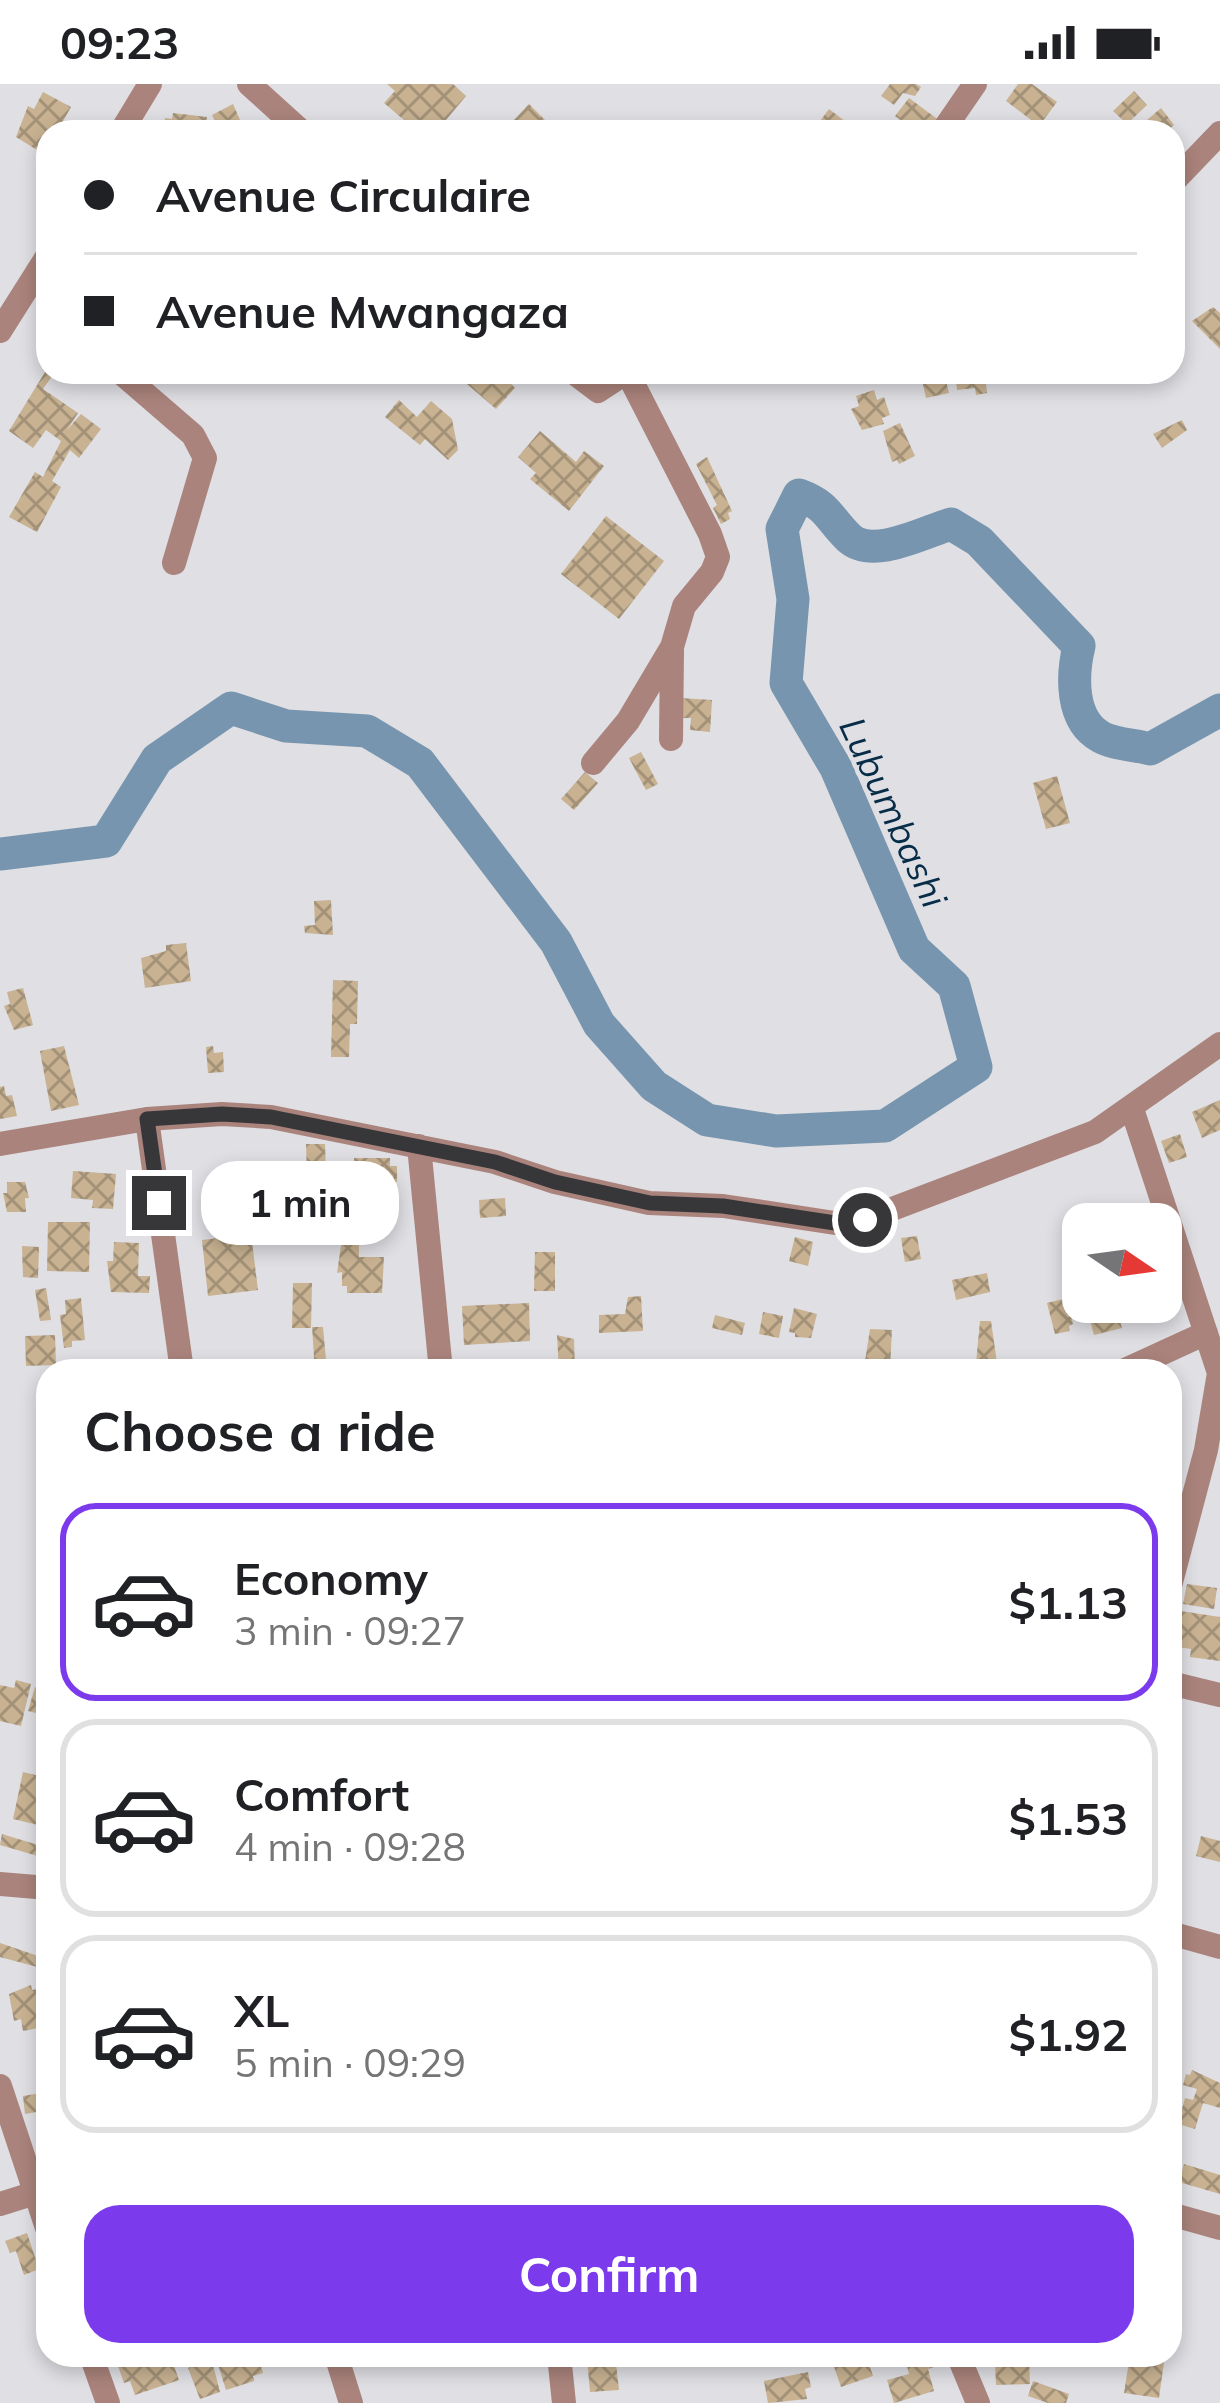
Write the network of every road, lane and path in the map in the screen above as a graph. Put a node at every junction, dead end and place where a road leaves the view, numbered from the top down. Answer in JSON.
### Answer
{"nodes":[{"id":1,"x":150,"y":84,"type":"edge"},
{"id":2,"x":249,"y":84,"type":"edge"},
{"id":3,"x":975,"y":84,"type":"edge"},
{"id":4,"x":128,"y":120,"type":"edge"},
{"id":5,"x":289,"y":120,"type":"edge"},
{"id":6,"x":950,"y":120,"type":"edge"},
{"id":7,"x":1220,"y":133,"type":"edge"},
{"id":8,"x":1185,"y":169,"type":"edge"},
{"id":9,"x":36,"y":296,"type":"edge"},
{"id":10,"x":0,"y":331,"type":"edge"},
{"id":11,"x":134,"y":384,"type":"edge"},
{"id":12,"x":633,"y":384,"type":"edge"},
{"id":13,"x":174,"y":563,"type":"dead end"},
{"id":14,"x":672,"y":647,"type":"junction"},
{"id":15,"x":671,"y":739,"type":"dead end"},
{"id":16,"x":593,"y":763,"type":"dead end"},
{"id":17,"x":1220,"y":1044,"type":"edge"},
{"id":18,"x":1132,"y":1108,"type":"junction"},
{"id":19,"x":147,"y":1119,"type":"junction"},
{"id":20,"x":0,"y":1144,"type":"edge"},
{"id":21,"x":419,"y":1146,"type":"junction"},
{"id":22,"x":1206,"y":1333,"type":"junction"},
{"id":23,"x":180,"y":1359,"type":"edge"},
{"id":24,"x":440,"y":1359,"type":"edge"},
{"id":25,"x":1149,"y":1359,"type":"edge"},
{"id":26,"x":1213,"y":1452,"type":"edge"},
{"id":27,"x":1182,"y":1549,"type":"edge"},
{"id":28,"x":1182,"y":1686,"type":"edge"},
{"id":29,"x":1220,"y":1695,"type":"edge"},
{"id":30,"x":0,"y":1884,"type":"edge"},
{"id":31,"x":36,"y":1887,"type":"edge"},
{"id":32,"x":1182,"y":1936,"type":"edge"},
{"id":33,"x":1220,"y":1946,"type":"edge"},
{"id":34,"x":0,"y":2086,"type":"edge"},
{"id":35,"x":34,"y":2193,"type":"junction"},
{"id":36,"x":36,"y":2198,"type":"edge"},
{"id":37,"x":0,"y":2204,"type":"edge"},
{"id":38,"x":1182,"y":2217,"type":"edge"},
{"id":39,"x":1220,"y":2228,"type":"edge"},
{"id":40,"x":95,"y":2367,"type":"edge"},
{"id":41,"x":340,"y":2367,"type":"edge"},
{"id":42,"x":560,"y":2367,"type":"edge"},
{"id":43,"x":961,"y":2367,"type":"edge"},
{"id":44,"x":971,"y":2401,"type":"edge"},
{"id":45,"x":108,"y":2403,"type":"edge"},
{"id":46,"x":351,"y":2403,"type":"edge"},
{"id":47,"x":564,"y":2403,"type":"edge"}],
"edges":[{"from":1,"to":4,"type":"street"},
{"from":2,"to":5,"type":"street"},
{"from":3,"to":6,"type":"street"},
{"from":7,"to":8,"type":"street"},
{"from":9,"to":10,"type":"street"},
{"from":11,"to":13,"type":"street"},
{"from":12,"to":14,"type":"street"},
{"from":14,"to":15,"type":"street"},
{"from":14,"to":16,"type":"street"},
{"from":17,"to":18,"type":"street"},
{"from":18,"to":21,"type":"street"},
{"from":18,"to":22,"type":"street"},
{"from":19,"to":20,"type":"street"},
{"from":19,"to":21,"type":"street"},
{"from":19,"to":23,"type":"street"},
{"from":21,"to":24,"type":"street"},
{"from":22,"to":25,"type":"street"},
{"from":22,"to":26,"type":"street"},
{"from":26,"to":27,"type":"street"},
{"from":28,"to":29,"type":"street"},
{"from":30,"to":31,"type":"street"},
{"from":32,"to":33,"type":"street"},
{"from":34,"to":35,"type":"street"},
{"from":35,"to":36,"type":"street"},
{"from":35,"to":37,"type":"street"},
{"from":38,"to":39,"type":"street"},
{"from":40,"to":45,"type":"street"},
{"from":41,"to":46,"type":"street"},
{"from":42,"to":47,"type":"street"},
{"from":43,"to":44,"type":"street"}]}
